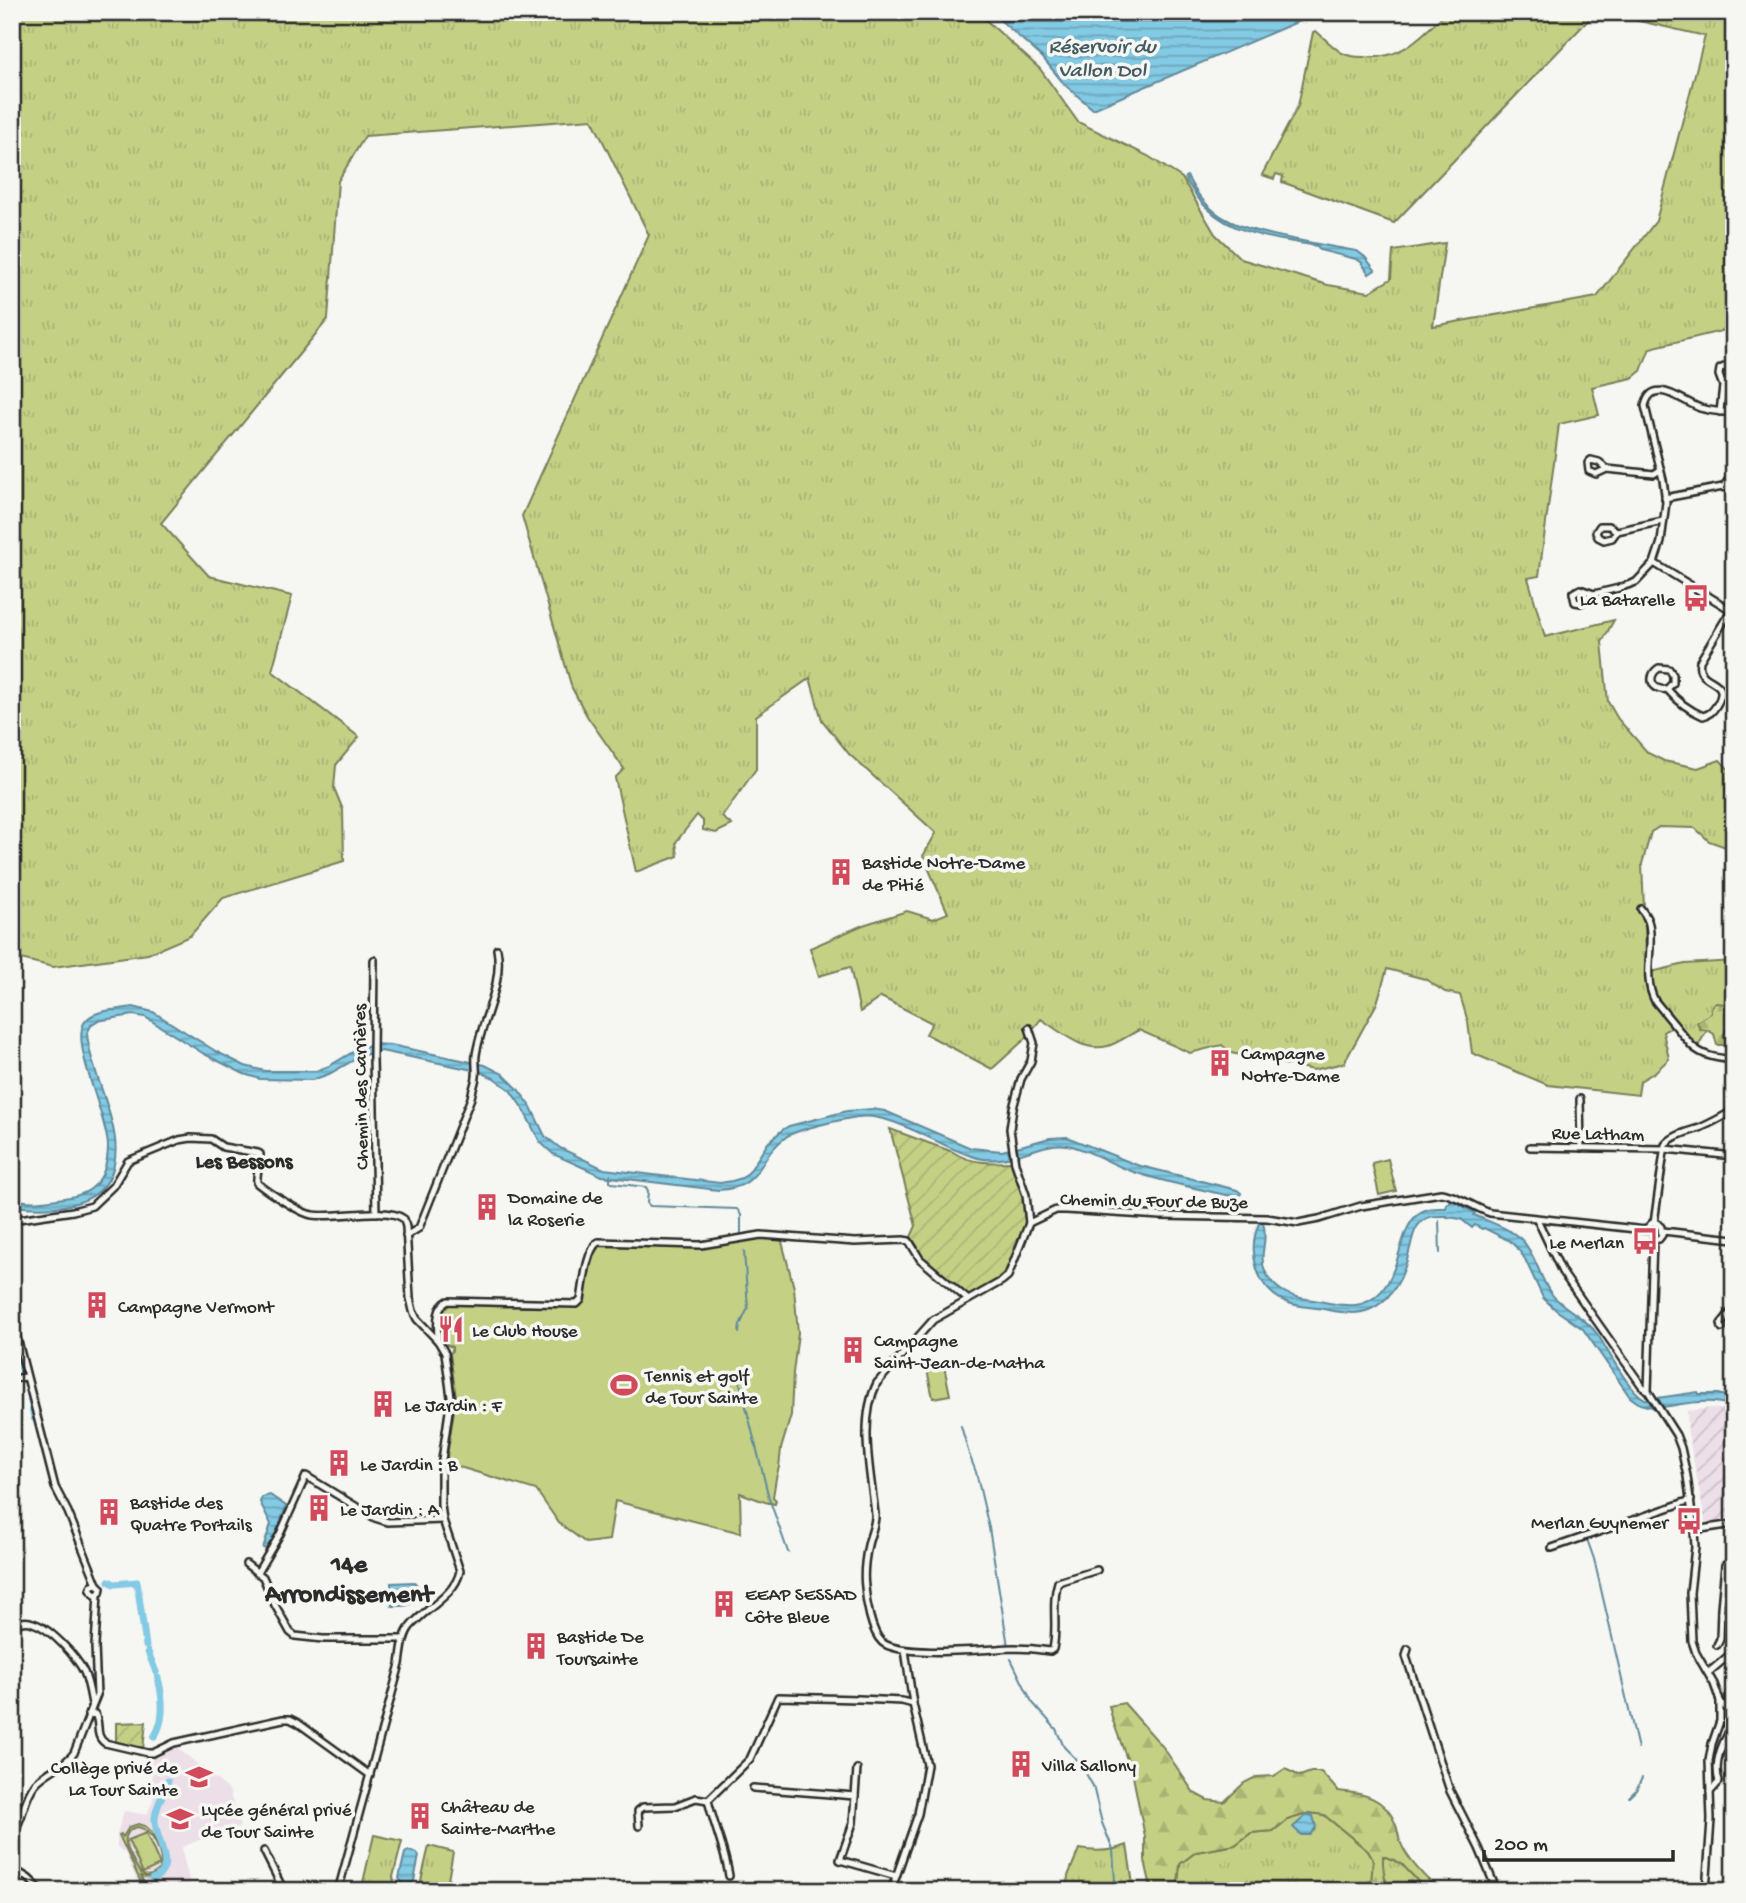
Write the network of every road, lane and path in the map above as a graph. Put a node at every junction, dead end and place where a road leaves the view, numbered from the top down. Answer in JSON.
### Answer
{"nodes":[{"id":1,"x":1723,"y":386,"type":"dead end"},
{"id":2,"x":1720,"y":412,"type":"junction"},
{"id":3,"x":1734,"y":412,"type":"edge"},
{"id":4,"x":1608,"y":469,"type":"dead end"},
{"id":5,"x":1660,"y":470,"type":"junction"},
{"id":6,"x":1734,"y":477,"type":"edge"},
{"id":7,"x":1723,"y":487,"type":"junction"},
{"id":8,"x":1734,"y":491,"type":"edge"},
{"id":9,"x":1665,"y":498,"type":"junction"},
{"id":10,"x":1662,"y":522,"type":"junction"},
{"id":11,"x":1617,"y":531,"type":"dead end"},
{"id":12,"x":1654,"y":563,"type":"junction"},
{"id":13,"x":1594,"y":594,"type":"dead end"},
{"id":14,"x":1732,"y":608,"type":"edge"},
{"id":15,"x":1667,"y":689,"type":"junction"},
{"id":16,"x":1641,"y":909,"type":"dead end"},
{"id":17,"x":497,"y":949,"type":"dead end"},
{"id":18,"x":374,"y":960,"type":"dead end"},
{"id":19,"x":1029,"y":1028,"type":"dead end"},
{"id":20,"x":1734,"y":1060,"type":"edge"},
{"id":21,"x":1580,"y":1099,"type":"dead end"},
{"id":22,"x":1734,"y":1110,"type":"edge"},
{"id":23,"x":1530,"y":1147,"type":"dead end"},
{"id":24,"x":1581,"y":1148,"type":"junction"},
{"id":25,"x":1665,"y":1149,"type":"junction"},
{"id":26,"x":1734,"y":1156,"type":"edge"},
{"id":27,"x":376,"y":1213,"type":"junction"},
{"id":28,"x":1537,"y":1219,"type":"junction"},
{"id":29,"x":12,"y":1220,"type":"edge"},
{"id":30,"x":1029,"y":1223,"type":"junction"},
{"id":31,"x":1654,"y":1223,"type":"junction"},
{"id":32,"x":1643,"y":1230,"type":"junction"},
{"id":33,"x":1663,"y":1231,"type":"junction"},
{"id":34,"x":406,"y":1236,"type":"junction"},
{"id":35,"x":1734,"y":1239,"type":"edge"},
{"id":36,"x":1653,"y":1241,"type":"junction"},
{"id":37,"x":967,"y":1300,"type":"junction"},
{"id":38,"x":1734,"y":1308,"type":"edge"},
{"id":39,"x":12,"y":1318,"type":"edge"},
{"id":40,"x":1722,"y":1328,"type":"dead end"},
{"id":41,"x":438,"y":1341,"type":"junction"},
{"id":42,"x":26,"y":1377,"type":"junction"},
{"id":43,"x":12,"y":1379,"type":"edge"},
{"id":44,"x":1648,"y":1391,"type":"junction"},
{"id":45,"x":1691,"y":1500,"type":"junction"},
{"id":46,"x":443,"y":1520,"type":"junction"},
{"id":47,"x":1734,"y":1524,"type":"edge"},
{"id":48,"x":1694,"y":1530,"type":"junction"},
{"id":49,"x":1552,"y":1548,"type":"dead end"},
{"id":50,"x":246,"y":1564,"type":"dead end"},
{"id":51,"x":1725,"y":1564,"type":"dead end"},
{"id":52,"x":1097,"y":1570,"type":"dead end"},
{"id":53,"x":257,"y":1573,"type":"junction"},
{"id":54,"x":1721,"y":1613,"type":"junction"},
{"id":55,"x":1734,"y":1622,"type":"edge"},
{"id":56,"x":12,"y":1626,"type":"edge"},
{"id":57,"x":404,"y":1639,"type":"junction"},
{"id":58,"x":1717,"y":1645,"type":"dead end"},
{"id":59,"x":1408,"y":1649,"type":"dead end"},
{"id":60,"x":905,"y":1650,"type":"junction"},
{"id":61,"x":1734,"y":1651,"type":"edge"},
{"id":62,"x":1708,"y":1673,"type":"junction"},
{"id":63,"x":1720,"y":1701,"type":"junction"},
{"id":64,"x":92,"y":1703,"type":"junction"},
{"id":65,"x":913,"y":1704,"type":"junction"},
{"id":66,"x":88,"y":1715,"type":"junction"},
{"id":67,"x":1734,"y":1717,"type":"edge"},
{"id":68,"x":1720,"y":1720,"type":"junction"},
{"id":69,"x":1730,"y":1732,"type":"dead end"},
{"id":70,"x":857,"y":1769,"type":"dead end"},
{"id":71,"x":370,"y":1775,"type":"junction"},
{"id":72,"x":753,"y":1788,"type":"dead end"},
{"id":73,"x":1710,"y":1792,"type":"junction"},
{"id":74,"x":855,"y":1797,"type":"junction"},
{"id":75,"x":708,"y":1800,"type":"junction"},
{"id":76,"x":639,"y":1826,"type":"dead end"},
{"id":77,"x":12,"y":1835,"type":"edge"},
{"id":78,"x":264,"y":1851,"type":"dead end"},
{"id":79,"x":12,"y":1868,"type":"edge"},
{"id":80,"x":729,"y":1876,"type":"dead end"},
{"id":81,"x":896,"y":1876,"type":"junction"},
{"id":82,"x":42,"y":1891,"type":"edge"},
{"id":83,"x":284,"y":1891,"type":"edge"},
{"id":84,"x":338,"y":1891,"type":"edge"},
{"id":85,"x":891,"y":1891,"type":"edge"},
{"id":86,"x":1497,"y":1891,"type":"edge"},
{"id":87,"x":1706,"y":1891,"type":"edge"}],
"edges":[{"from":1,"to":2,"type":"street"},
{"from":2,"to":3,"type":"street"},
{"from":2,"to":5,"type":"street"},
{"from":4,"to":5,"type":"street"},
{"from":5,"to":9,"type":"street"},
{"from":6,"to":7,"type":"street"},
{"from":7,"to":8,"type":"street"},
{"from":7,"to":9,"type":"street"},
{"from":9,"to":10,"type":"street"},
{"from":10,"to":11,"type":"street"},
{"from":10,"to":12,"type":"street"},
{"from":12,"to":13,"type":"street"},
{"from":12,"to":14,"type":"street"},
{"from":14,"to":15,"type":"street"},
{"from":15,"to":15,"type":"street"},
{"from":16,"to":20,"type":"street"},
{"from":17,"to":34,"type":"street"},
{"from":18,"to":27,"type":"street","name":"Chemin des Carrières"},
{"from":19,"to":30,"type":"street"},
{"from":21,"to":24,"type":"street"},
{"from":22,"to":25,"type":"street"},
{"from":23,"to":24,"type":"street","name":"Rue Latham"},
{"from":24,"to":25,"type":"street","name":"Rue Latham"},
{"from":25,"to":26,"type":"street","name":"Rue Latham"},
{"from":25,"to":31,"type":"street"},
{"from":27,"to":29,"type":"street"},
{"from":27,"to":34,"type":"street"},
{"from":28,"to":30,"type":"street","name":"Chemin du Four de Buze"},
{"from":28,"to":32,"type":"street","name":"Chemin du Four de Buze"},
{"from":28,"to":44,"type":"street"},
{"from":30,"to":37,"type":"street"},
{"from":31,"to":32,"type":"street"},
{"from":31,"to":33,"type":"street"},
{"from":32,"to":36,"type":"street"},
{"from":33,"to":35,"type":"street"},
{"from":33,"to":36,"type":"street"},
{"from":34,"to":41,"type":"street"},
{"from":36,"to":44,"type":"street"},
{"from":37,"to":41,"type":"street"},
{"from":37,"to":60,"type":"street"},
{"from":38,"to":40,"type":"street"},
{"from":39,"to":42,"type":"street"},
{"from":41,"to":46,"type":"street"},
{"from":42,"to":43,"type":"street"},
{"from":42,"to":64,"type":"street"},
{"from":44,"to":45,"type":"street"},
{"from":45,"to":48,"type":"street"},
{"from":45,"to":49,"type":"street"},
{"from":46,"to":53,"type":"street"},
{"from":46,"to":57,"type":"street"},
{"from":47,"to":48,"type":"street"},
{"from":48,"to":62,"type":"street"},
{"from":50,"to":53,"type":"street"},
{"from":51,"to":54,"type":"street"},
{"from":52,"to":60,"type":"street"},
{"from":53,"to":57,"type":"street"},
{"from":54,"to":55,"type":"street"},
{"from":54,"to":58,"type":"street"},
{"from":56,"to":64,"type":"street"},
{"from":57,"to":71,"type":"street"},
{"from":59,"to":86,"type":"street"},
{"from":60,"to":65,"type":"street"},
{"from":61,"to":62,"type":"street"},
{"from":62,"to":63,"type":"street"},
{"from":63,"to":67,"type":"street"},
{"from":63,"to":68,"type":"street"},
{"from":64,"to":66,"type":"street"},
{"from":65,"to":75,"type":"street"},
{"from":65,"to":81,"type":"street"},
{"from":66,"to":71,"type":"street"},
{"from":66,"to":77,"type":"street"},
{"from":67,"to":68,"type":"street"},
{"from":68,"to":73,"type":"street"},
{"from":69,"to":73,"type":"street"},
{"from":70,"to":74,"type":"street"},
{"from":71,"to":84,"type":"street"},
{"from":72,"to":74,"type":"street"},
{"from":73,"to":87,"type":"street"},
{"from":74,"to":81,"type":"street"},
{"from":75,"to":76,"type":"street"},
{"from":75,"to":80,"type":"street"},
{"from":78,"to":83,"type":"street"},
{"from":79,"to":82,"type":"street"},
{"from":81,"to":85,"type":"street"}]}
